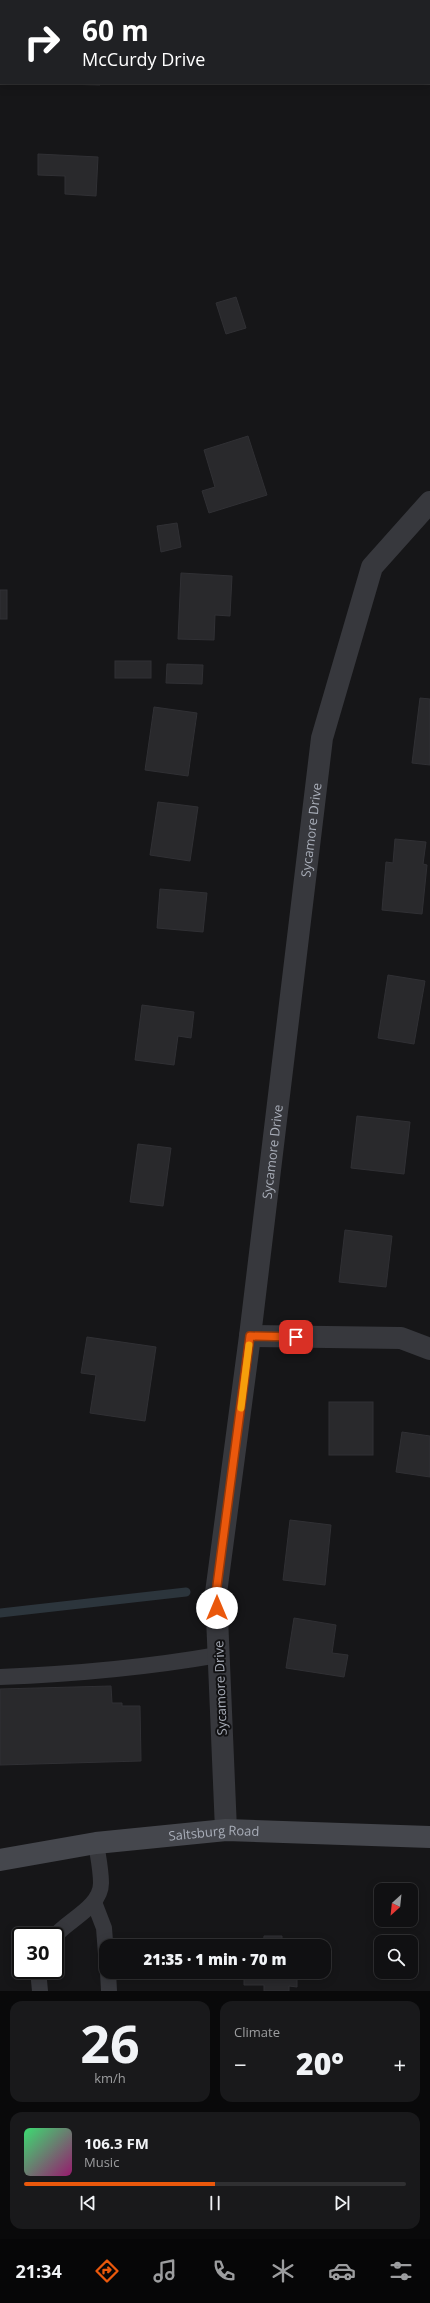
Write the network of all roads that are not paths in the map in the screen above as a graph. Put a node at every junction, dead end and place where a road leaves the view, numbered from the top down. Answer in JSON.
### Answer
{"nodes":[{"id":1,"x":430,"y":502,"type":"edge"},
{"id":2,"x":250,"y":1336,"type":"junction"},
{"id":3,"x":430,"y":1349,"type":"edge"},
{"id":4,"x":218,"y":1655,"type":"junction"},
{"id":5,"x":0,"y":1677,"type":"edge"},
{"id":6,"x":226,"y":1830,"type":"junction"},
{"id":7,"x":430,"y":1837,"type":"edge"},
{"id":8,"x":96,"y":1843,"type":"junction"},
{"id":9,"x":0,"y":1860,"type":"edge"},
{"id":10,"x":94,"y":1902,"type":"junction"},
{"id":11,"x":64,"y":1928,"type":"edge"},
{"id":12,"x":105,"y":1939,"type":"edge"},
{"id":13,"x":39,"y":1979,"type":"edge"},
{"id":14,"x":108,"y":1979,"type":"edge"},
{"id":15,"x":40,"y":1991,"type":"edge"},
{"id":16,"x":109,"y":1991,"type":"edge"}],
"edges":[{"from":1,"to":2,"type":"street","name":"Sycamore Drive"},
{"from":2,"to":3,"type":"street"},
{"from":2,"to":4,"type":"street","name":"Sycamore Drive"},
{"from":4,"to":5,"type":"lane"},
{"from":4,"to":6,"type":"street","name":"Sycamore Drive"},
{"from":6,"to":7,"type":"main road","name":"Saltsburg Road"},
{"from":6,"to":8,"type":"main road","name":"Saltsburg Road"},
{"from":8,"to":9,"type":"main road","name":"Saltsburg Road"},
{"from":8,"to":10,"type":"lane"},
{"from":10,"to":11,"type":"lane"},
{"from":10,"to":12,"type":"lane"},
{"from":13,"to":15,"type":"lane"},
{"from":14,"to":16,"type":"lane"}]}
